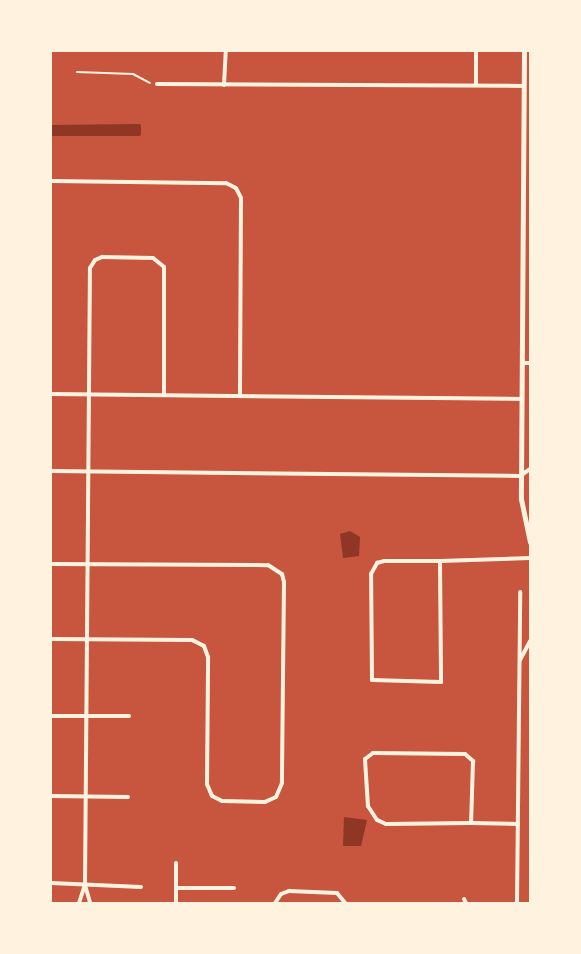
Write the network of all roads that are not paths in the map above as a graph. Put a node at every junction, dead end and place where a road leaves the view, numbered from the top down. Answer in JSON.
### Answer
{"nodes":[{"id":1,"x":226,"y":51,"type":"edge"},
{"id":2,"x":476,"y":51,"type":"edge"},
{"id":3,"x":524,"y":51,"type":"edge"},
{"id":4,"x":77,"y":72,"type":"dead end"},
{"id":5,"x":150,"y":83,"type":"dead end"},
{"id":6,"x":157,"y":84,"type":"dead end"},
{"id":7,"x":476,"y":84,"type":"junction"},
{"id":8,"x":224,"y":85,"type":"junction"},
{"id":9,"x":524,"y":86,"type":"junction"},
{"id":10,"x":51,"y":181,"type":"edge"},
{"id":11,"x":522,"y":297,"type":"junction"},
{"id":12,"x":530,"y":297,"type":"edge"},
{"id":13,"x":522,"y":363,"type":"junction"},
{"id":14,"x":530,"y":363,"type":"edge"},
{"id":15,"x":51,"y":394,"type":"edge"},
{"id":16,"x":90,"y":394,"type":"junction"},
{"id":17,"x":164,"y":395,"type":"junction"},
{"id":18,"x":240,"y":396,"type":"junction"},
{"id":19,"x":522,"y":399,"type":"junction"},
{"id":20,"x":530,"y":469,"type":"edge"},
{"id":21,"x":51,"y":471,"type":"edge"},
{"id":22,"x":90,"y":471,"type":"junction"},
{"id":23,"x":520,"y":476,"type":"junction"},
{"id":24,"x":530,"y":542,"type":"edge"},
{"id":25,"x":530,"y":558,"type":"edge"},
{"id":26,"x":440,"y":561,"type":"junction"},
{"id":27,"x":51,"y":564,"type":"edge"},
{"id":28,"x":88,"y":564,"type":"junction"},
{"id":29,"x":520,"y":592,"type":"dead end"},
{"id":30,"x":51,"y":639,"type":"edge"},
{"id":31,"x":87,"y":639,"type":"junction"},
{"id":32,"x":530,"y":641,"type":"edge"},
{"id":33,"x":519,"y":662,"type":"junction"},
{"id":34,"x":51,"y":716,"type":"edge"},
{"id":35,"x":86,"y":716,"type":"junction"},
{"id":36,"x":129,"y":716,"type":"dead end"},
{"id":37,"x":51,"y":796,"type":"edge"},
{"id":38,"x":85,"y":797,"type":"junction"},
{"id":39,"x":128,"y":797,"type":"dead end"},
{"id":40,"x":471,"y":823,"type":"junction"},
{"id":41,"x":518,"y":824,"type":"junction"},
{"id":42,"x":176,"y":863,"type":"dead end"},
{"id":43,"x":51,"y":884,"type":"edge"},
{"id":44,"x":85,"y":885,"type":"junction"},
{"id":45,"x":141,"y":887,"type":"dead end"},
{"id":46,"x":176,"y":888,"type":"junction"},
{"id":47,"x":234,"y":888,"type":"dead end"},
{"id":48,"x":79,"y":903,"type":"edge"},
{"id":49,"x":90,"y":903,"type":"edge"},
{"id":50,"x":176,"y":903,"type":"edge"},
{"id":51,"x":275,"y":903,"type":"edge"},
{"id":52,"x":345,"y":903,"type":"edge"},
{"id":53,"x":517,"y":903,"type":"edge"}],
"edges":[{"from":1,"to":8,"type":"street"},
{"from":2,"to":7,"type":"street"},
{"from":3,"to":9,"type":"main road"},
{"from":4,"to":5,"type":"lane"},
{"from":6,"to":8,"type":"street"},
{"from":7,"to":8,"type":"street"},
{"from":7,"to":9,"type":"street"},
{"from":9,"to":11,"type":"main road"},
{"from":10,"to":18,"type":"street"},
{"from":11,"to":12,"type":"street"},
{"from":11,"to":13,"type":"main road"},
{"from":13,"to":14,"type":"street"},
{"from":13,"to":19,"type":"main road"},
{"from":15,"to":16,"type":"street"},
{"from":16,"to":17,"type":"street"},
{"from":16,"to":17,"type":"street"},
{"from":16,"to":22,"type":"street"},
{"from":17,"to":18,"type":"street"},
{"from":18,"to":19,"type":"street"},
{"from":19,"to":23,"type":"main road"},
{"from":20,"to":23,"type":"street"},
{"from":21,"to":22,"type":"street"},
{"from":22,"to":23,"type":"street"},
{"from":22,"to":28,"type":"street"},
{"from":23,"to":24,"type":"main road"},
{"from":25,"to":26,"type":"street"},
{"from":26,"to":26,"type":"street"},
{"from":27,"to":28,"type":"street"},
{"from":28,"to":31,"type":"street"},
{"from":28,"to":31,"type":"street"},
{"from":29,"to":33,"type":"street"},
{"from":30,"to":31,"type":"street"},
{"from":31,"to":35,"type":"street"},
{"from":32,"to":33,"type":"street"},
{"from":33,"to":41,"type":"street"},
{"from":34,"to":35,"type":"street"},
{"from":35,"to":36,"type":"street"},
{"from":35,"to":38,"type":"street"},
{"from":37,"to":38,"type":"street"},
{"from":38,"to":39,"type":"street"},
{"from":38,"to":44,"type":"street"},
{"from":40,"to":40,"type":"street"},
{"from":40,"to":41,"type":"street"},
{"from":41,"to":53,"type":"street"},
{"from":42,"to":46,"type":"street"},
{"from":43,"to":44,"type":"street"},
{"from":44,"to":45,"type":"street"},
{"from":44,"to":48,"type":"street"},
{"from":44,"to":49,"type":"street"},
{"from":46,"to":47,"type":"street"},
{"from":46,"to":50,"type":"street"},
{"from":51,"to":52,"type":"street"}]}
